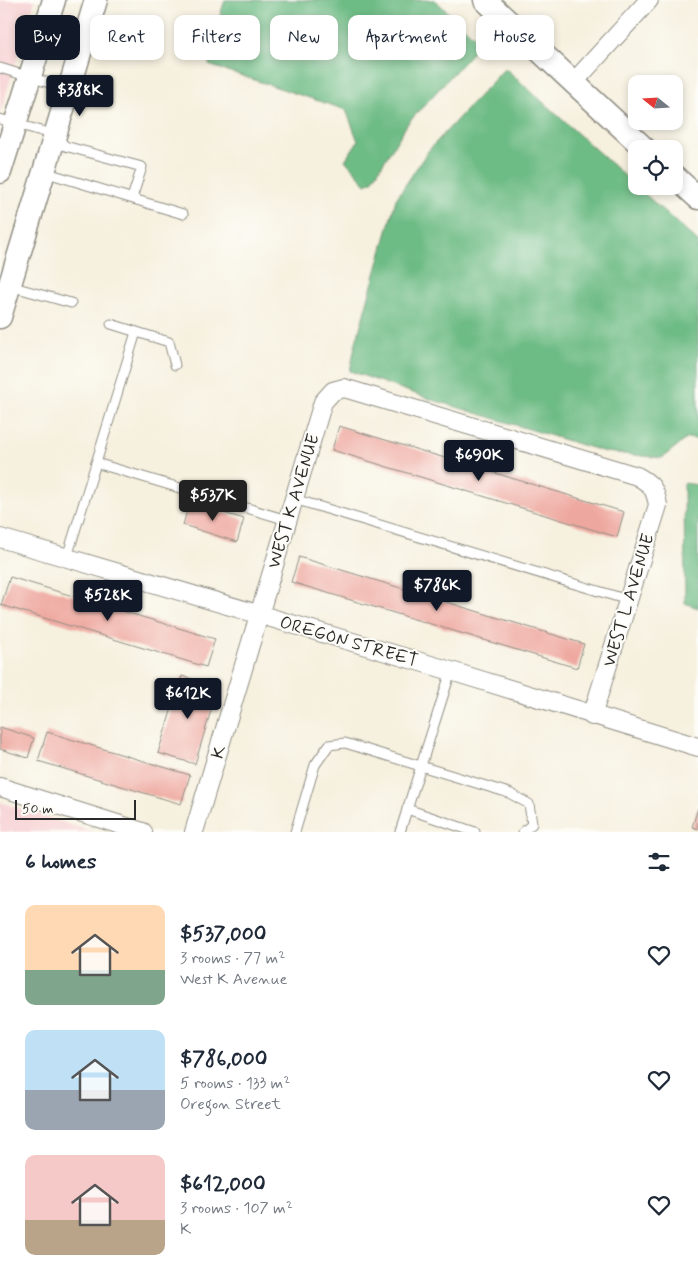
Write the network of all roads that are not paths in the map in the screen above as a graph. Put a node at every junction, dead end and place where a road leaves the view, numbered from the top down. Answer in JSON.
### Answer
{"nodes":[{"id":1,"x":54,"y":0,"type":"edge"},
{"id":2,"x":96,"y":0,"type":"edge"},
{"id":3,"x":484,"y":0,"type":"edge"},
{"id":4,"x":649,"y":0,"type":"edge"},
{"id":5,"x":0,"y":68,"type":"edge"},
{"id":6,"x":30,"y":78,"type":"junction"},
{"id":7,"x":574,"y":82,"type":"junction"},
{"id":8,"x":69,"y":89,"type":"junction"},
{"id":9,"x":8,"y":121,"type":"edge"},
{"id":10,"x":55,"y":135,"type":"junction"},
{"id":11,"x":635,"y":140,"type":"edge"},
{"id":12,"x":0,"y":172,"type":"edge"},
{"id":13,"x":44,"y":172,"type":"junction"},
{"id":14,"x":683,"y":184,"type":"edge"},
{"id":15,"x":132,"y":198,"type":"junction"},
{"id":16,"x":698,"y":198,"type":"edge"},
{"id":17,"x":183,"y":214,"type":"dead end"},
{"id":18,"x":8,"y":259,"type":"edge"},
{"id":19,"x":10,"y":286,"type":"junction"},
{"id":20,"x":71,"y":303,"type":"dead end"},
{"id":21,"x":0,"y":318,"type":"edge"},
{"id":22,"x":111,"y":324,"type":"dead end"},
{"id":23,"x":136,"y":332,"type":"junction"},
{"id":24,"x":175,"y":364,"type":"dead end"},
{"id":25,"x":333,"y":391,"type":"joint"},
{"id":26,"x":96,"y":463,"type":"junction"},
{"id":27,"x":294,"y":499,"type":"junction"},
{"id":28,"x":287,"y":520,"type":"junction"},
{"id":29,"x":0,"y":538,"type":"edge"},
{"id":30,"x":67,"y":556,"type":"junction"},
{"id":31,"x":628,"y":600,"type":"junction"},
{"id":32,"x":260,"y":615,"type":"junction"},
{"id":33,"x":451,"y":671,"type":"junction"},
{"id":34,"x":592,"y":716,"type":"junction"},
{"id":35,"x":698,"y":747,"type":"edge"},
{"id":36,"x":421,"y":765,"type":"junction"},
{"id":37,"x":0,"y":787,"type":"edge"},
{"id":38,"x":407,"y":809,"type":"junction"},
{"id":39,"x":143,"y":832,"type":"edge"},
{"id":40,"x":194,"y":832,"type":"edge"},
{"id":41,"x":295,"y":832,"type":"edge"},
{"id":42,"x":400,"y":832,"type":"edge"},
{"id":43,"x":475,"y":832,"type":"edge"},
{"id":44,"x":523,"y":832,"type":"edge"}],
"edges":[{"from":1,"to":6,"type":"street"},
{"from":2,"to":8,"type":"street"},
{"from":3,"to":7,"type":"street"},
{"from":4,"to":7,"type":"street"},
{"from":5,"to":6,"type":"lane"},
{"from":6,"to":8,"type":"lane"},
{"from":6,"to":9,"type":"street"},
{"from":7,"to":11,"type":"street"},
{"from":8,"to":10,"type":"street"},
{"from":9,"to":10,"type":"lane"},
{"from":9,"to":12,"type":"street"},
{"from":10,"to":13,"type":"street"},
{"from":10,"to":15,"type":"lane"},
{"from":13,"to":15,"type":"lane"},
{"from":13,"to":18,"type":"street"},
{"from":14,"to":16,"type":"street"},
{"from":15,"to":17,"type":"lane"},
{"from":18,"to":19,"type":"street"},
{"from":19,"to":20,"type":"lane"},
{"from":19,"to":21,"type":"street"},
{"from":22,"to":23,"type":"lane"},
{"from":23,"to":24,"type":"lane"},
{"from":23,"to":26,"type":"lane"},
{"from":25,"to":27,"type":"street","name":"WEST K AVENUE"},
{"from":25,"to":31,"type":"street","name":"WEST L AVENUE"},
{"from":26,"to":28,"type":"lane"},
{"from":26,"to":30,"type":"lane"},
{"from":27,"to":28,"type":"street","name":"WEST K AVENUE"},
{"from":27,"to":31,"type":"lane"},
{"from":28,"to":32,"type":"street","name":"WEST K AVENUE"},
{"from":29,"to":30,"type":"street","name":"OREGON STREET"},
{"from":30,"to":32,"type":"street","name":"OREGON STREET"},
{"from":31,"to":34,"type":"street","name":"WEST L AVENUE"},
{"from":32,"to":33,"type":"street","name":"OREGON STREET"},
{"from":32,"to":40,"type":"street","name":"K"},
{"from":33,"to":34,"type":"street","name":"OREGON STREET"},
{"from":33,"to":36,"type":"lane"},
{"from":34,"to":35,"type":"street","name":"OREGON STREET"},
{"from":36,"to":38,"type":"lane"},
{"from":36,"to":41,"type":"lane"},
{"from":36,"to":44,"type":"lane"},
{"from":37,"to":39,"type":"street"},
{"from":38,"to":42,"type":"lane"},
{"from":38,"to":43,"type":"lane"}]}
